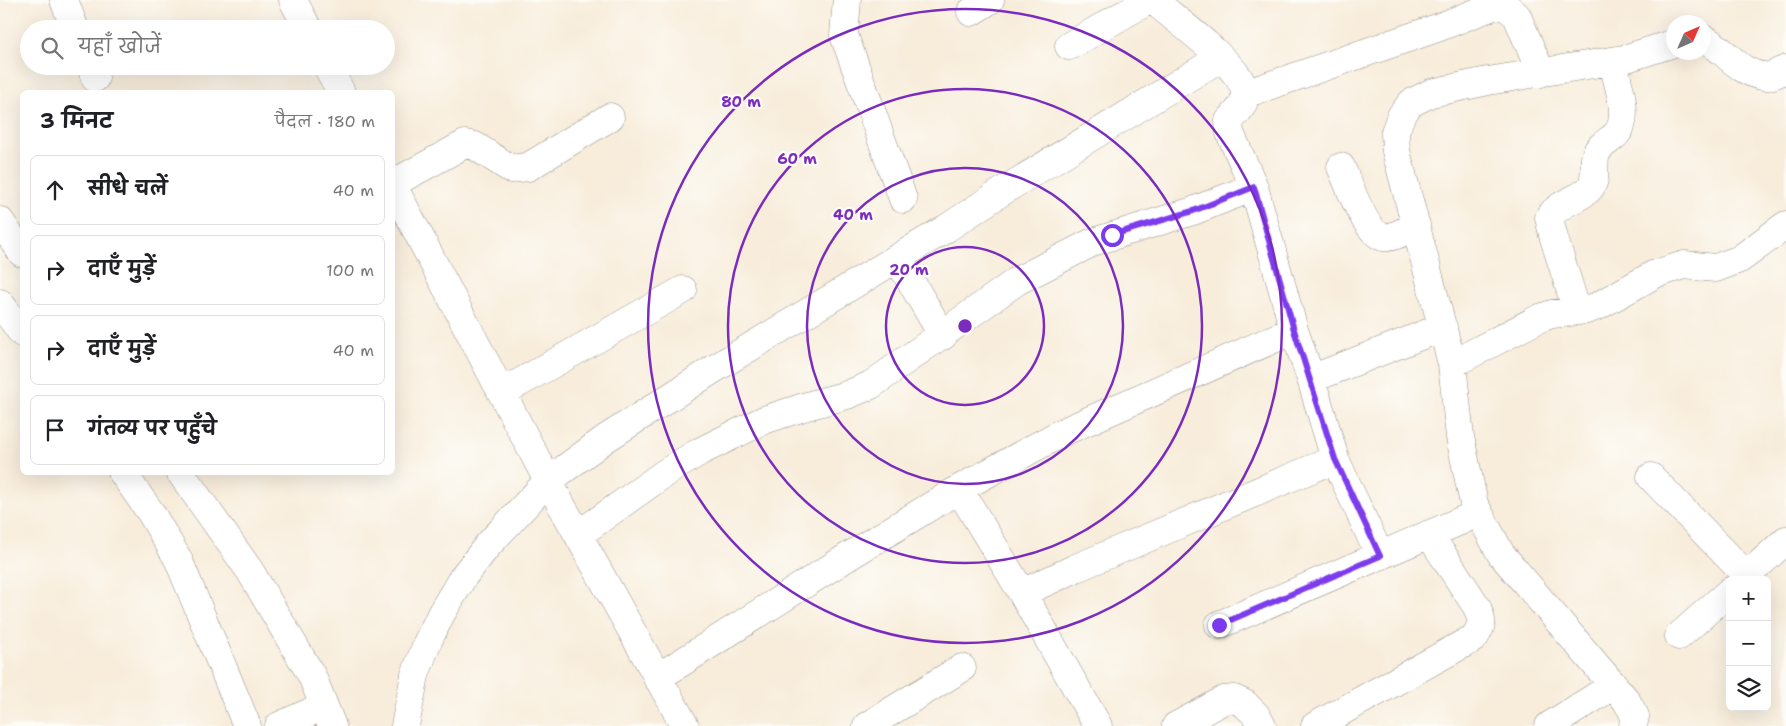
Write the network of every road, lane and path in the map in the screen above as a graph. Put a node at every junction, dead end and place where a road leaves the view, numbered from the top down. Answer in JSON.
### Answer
{"nodes":[{"id":1,"x":64,"y":0,"type":"edge"},
{"id":2,"x":293,"y":0,"type":"edge"},
{"id":3,"x":847,"y":0,"type":"edge"},
{"id":4,"x":1149,"y":0,"type":"edge"},
{"id":5,"x":1153,"y":0,"type":"edge"},
{"id":6,"x":72,"y":20,"type":"edge"},
{"id":7,"x":303,"y":20,"type":"edge"},
{"id":8,"x":1711,"y":43,"type":"edge"},
{"id":9,"x":1666,"y":45,"type":"edge"},
{"id":10,"x":1070,"y":46,"type":"dead end"},
{"id":11,"x":1220,"y":58,"type":"junction"},
{"id":12,"x":1612,"y":61,"type":"junction"},
{"id":13,"x":1786,"y":69,"type":"edge"},
{"id":14,"x":1541,"y":73,"type":"junction"},
{"id":15,"x":332,"y":75,"type":"edge"},
{"id":16,"x":340,"y":90,"type":"edge"},
{"id":17,"x":1246,"y":94,"type":"junction"},
{"id":18,"x":610,"y":117,"type":"dead end"},
{"id":19,"x":1341,"y":167,"type":"dead end"},
{"id":20,"x":395,"y":182,"type":"edge"},
{"id":21,"x":1254,"y":187,"type":"junction"},
{"id":22,"x":395,"y":190,"type":"edge"},
{"id":23,"x":903,"y":199,"type":"dead end"},
{"id":24,"x":0,"y":221,"type":"edge"},
{"id":25,"x":1416,"y":224,"type":"junction"},
{"id":26,"x":1786,"y":225,"type":"edge"},
{"id":27,"x":20,"y":250,"type":"edge"},
{"id":28,"x":897,"y":258,"type":"junction"},
{"id":29,"x":683,"y":290,"type":"dead end"},
{"id":30,"x":0,"y":303,"type":"edge"},
{"id":31,"x":1577,"y":311,"type":"junction"},
{"id":32,"x":1443,"y":327,"type":"junction"},
{"id":33,"x":20,"y":330,"type":"edge"},
{"id":34,"x":1294,"y":330,"type":"junction"},
{"id":35,"x":943,"y":336,"type":"junction"},
{"id":36,"x":1452,"y":364,"type":"junction"},
{"id":37,"x":1311,"y":379,"type":"junction"},
{"id":38,"x":503,"y":392,"type":"junction"},
{"id":39,"x":1335,"y":459,"type":"junction"},
{"id":40,"x":124,"y":475,"type":"edge"},
{"id":41,"x":182,"y":475,"type":"edge"},
{"id":42,"x":1651,"y":477,"type":"dead end"},
{"id":43,"x":548,"y":481,"type":"junction"},
{"id":44,"x":959,"y":489,"type":"junction"},
{"id":45,"x":1479,"y":513,"type":"junction"},
{"id":46,"x":1429,"y":534,"type":"junction"},
{"id":47,"x":578,"y":535,"type":"junction"},
{"id":48,"x":1786,"y":540,"type":"edge"},
{"id":49,"x":1380,"y":556,"type":"junction"},
{"id":50,"x":1734,"y":576,"type":"edge"},
{"id":51,"x":1746,"y":576,"type":"edge"},
{"id":52,"x":1022,"y":593,"type":"junction"},
{"id":53,"x":1726,"y":594,"type":"edge"},
{"id":54,"x":1219,"y":625,"type":"dead end"},
{"id":55,"x":1679,"y":636,"type":"dead end"},
{"id":56,"x":962,"y":668,"type":"dead end"},
{"id":57,"x":657,"y":678,"type":"junction"},
{"id":58,"x":1614,"y":685,"type":"junction"},
{"id":59,"x":328,"y":716,"type":"edge"},
{"id":60,"x":247,"y":726,"type":"edge"},
{"id":61,"x":278,"y":726,"type":"edge"},
{"id":62,"x":405,"y":726,"type":"edge"},
{"id":63,"x":685,"y":726,"type":"edge"},
{"id":64,"x":867,"y":726,"type":"edge"},
{"id":65,"x":1098,"y":726,"type":"edge"},
{"id":66,"x":1176,"y":726,"type":"edge"},
{"id":67,"x":1262,"y":726,"type":"edge"},
{"id":68,"x":1315,"y":726,"type":"edge"},
{"id":69,"x":1548,"y":726,"type":"edge"},
{"id":70,"x":1633,"y":726,"type":"edge"}],
"edges":[{"from":1,"to":6,"type":"street"},
{"from":2,"to":7,"type":"street"},
{"from":3,"to":23,"type":"street"},
{"from":4,"to":10,"type":"street"},
{"from":5,"to":11,"type":"street"},
{"from":8,"to":13,"type":"street"},
{"from":9,"to":12,"type":"street"},
{"from":11,"to":17,"type":"street"},
{"from":11,"to":28,"type":"street"},
{"from":12,"to":14,"type":"street"},
{"from":12,"to":31,"type":"street"},
{"from":14,"to":17,"type":"street"},
{"from":14,"to":25,"type":"street"},
{"from":15,"to":16,"type":"street"},
{"from":17,"to":21,"type":"street"},
{"from":18,"to":20,"type":"street"},
{"from":19,"to":25,"type":"street"},
{"from":21,"to":34,"type":"street"},
{"from":21,"to":35,"type":"street"},
{"from":22,"to":38,"type":"street"},
{"from":24,"to":27,"type":"street"},
{"from":25,"to":32,"type":"street"},
{"from":26,"to":31,"type":"street"},
{"from":28,"to":35,"type":"street"},
{"from":28,"to":43,"type":"street"},
{"from":29,"to":38,"type":"street"},
{"from":30,"to":33,"type":"street"},
{"from":31,"to":36,"type":"street"},
{"from":32,"to":36,"type":"street"},
{"from":32,"to":37,"type":"street"},
{"from":34,"to":37,"type":"street"},
{"from":34,"to":44,"type":"street"},
{"from":35,"to":47,"type":"street"},
{"from":36,"to":45,"type":"street"},
{"from":37,"to":39,"type":"street"},
{"from":38,"to":43,"type":"street"},
{"from":39,"to":49,"type":"street"},
{"from":39,"to":52,"type":"street"},
{"from":40,"to":60,"type":"street"},
{"from":41,"to":59,"type":"street"},
{"from":42,"to":50,"type":"street"},
{"from":43,"to":47,"type":"street"},
{"from":43,"to":62,"type":"street"},
{"from":44,"to":52,"type":"street"},
{"from":44,"to":57,"type":"street"},
{"from":45,"to":46,"type":"street"},
{"from":45,"to":58,"type":"street"},
{"from":46,"to":49,"type":"street"},
{"from":46,"to":68,"type":"street"},
{"from":47,"to":57,"type":"street"},
{"from":48,"to":51,"type":"street"},
{"from":49,"to":54,"type":"street"},
{"from":52,"to":65,"type":"street"},
{"from":53,"to":55,"type":"street"},
{"from":56,"to":64,"type":"street"},
{"from":57,"to":63,"type":"street"},
{"from":58,"to":69,"type":"street"},
{"from":58,"to":70,"type":"street"},
{"from":59,"to":61,"type":"street"},
{"from":66,"to":67,"type":"street"}]}
